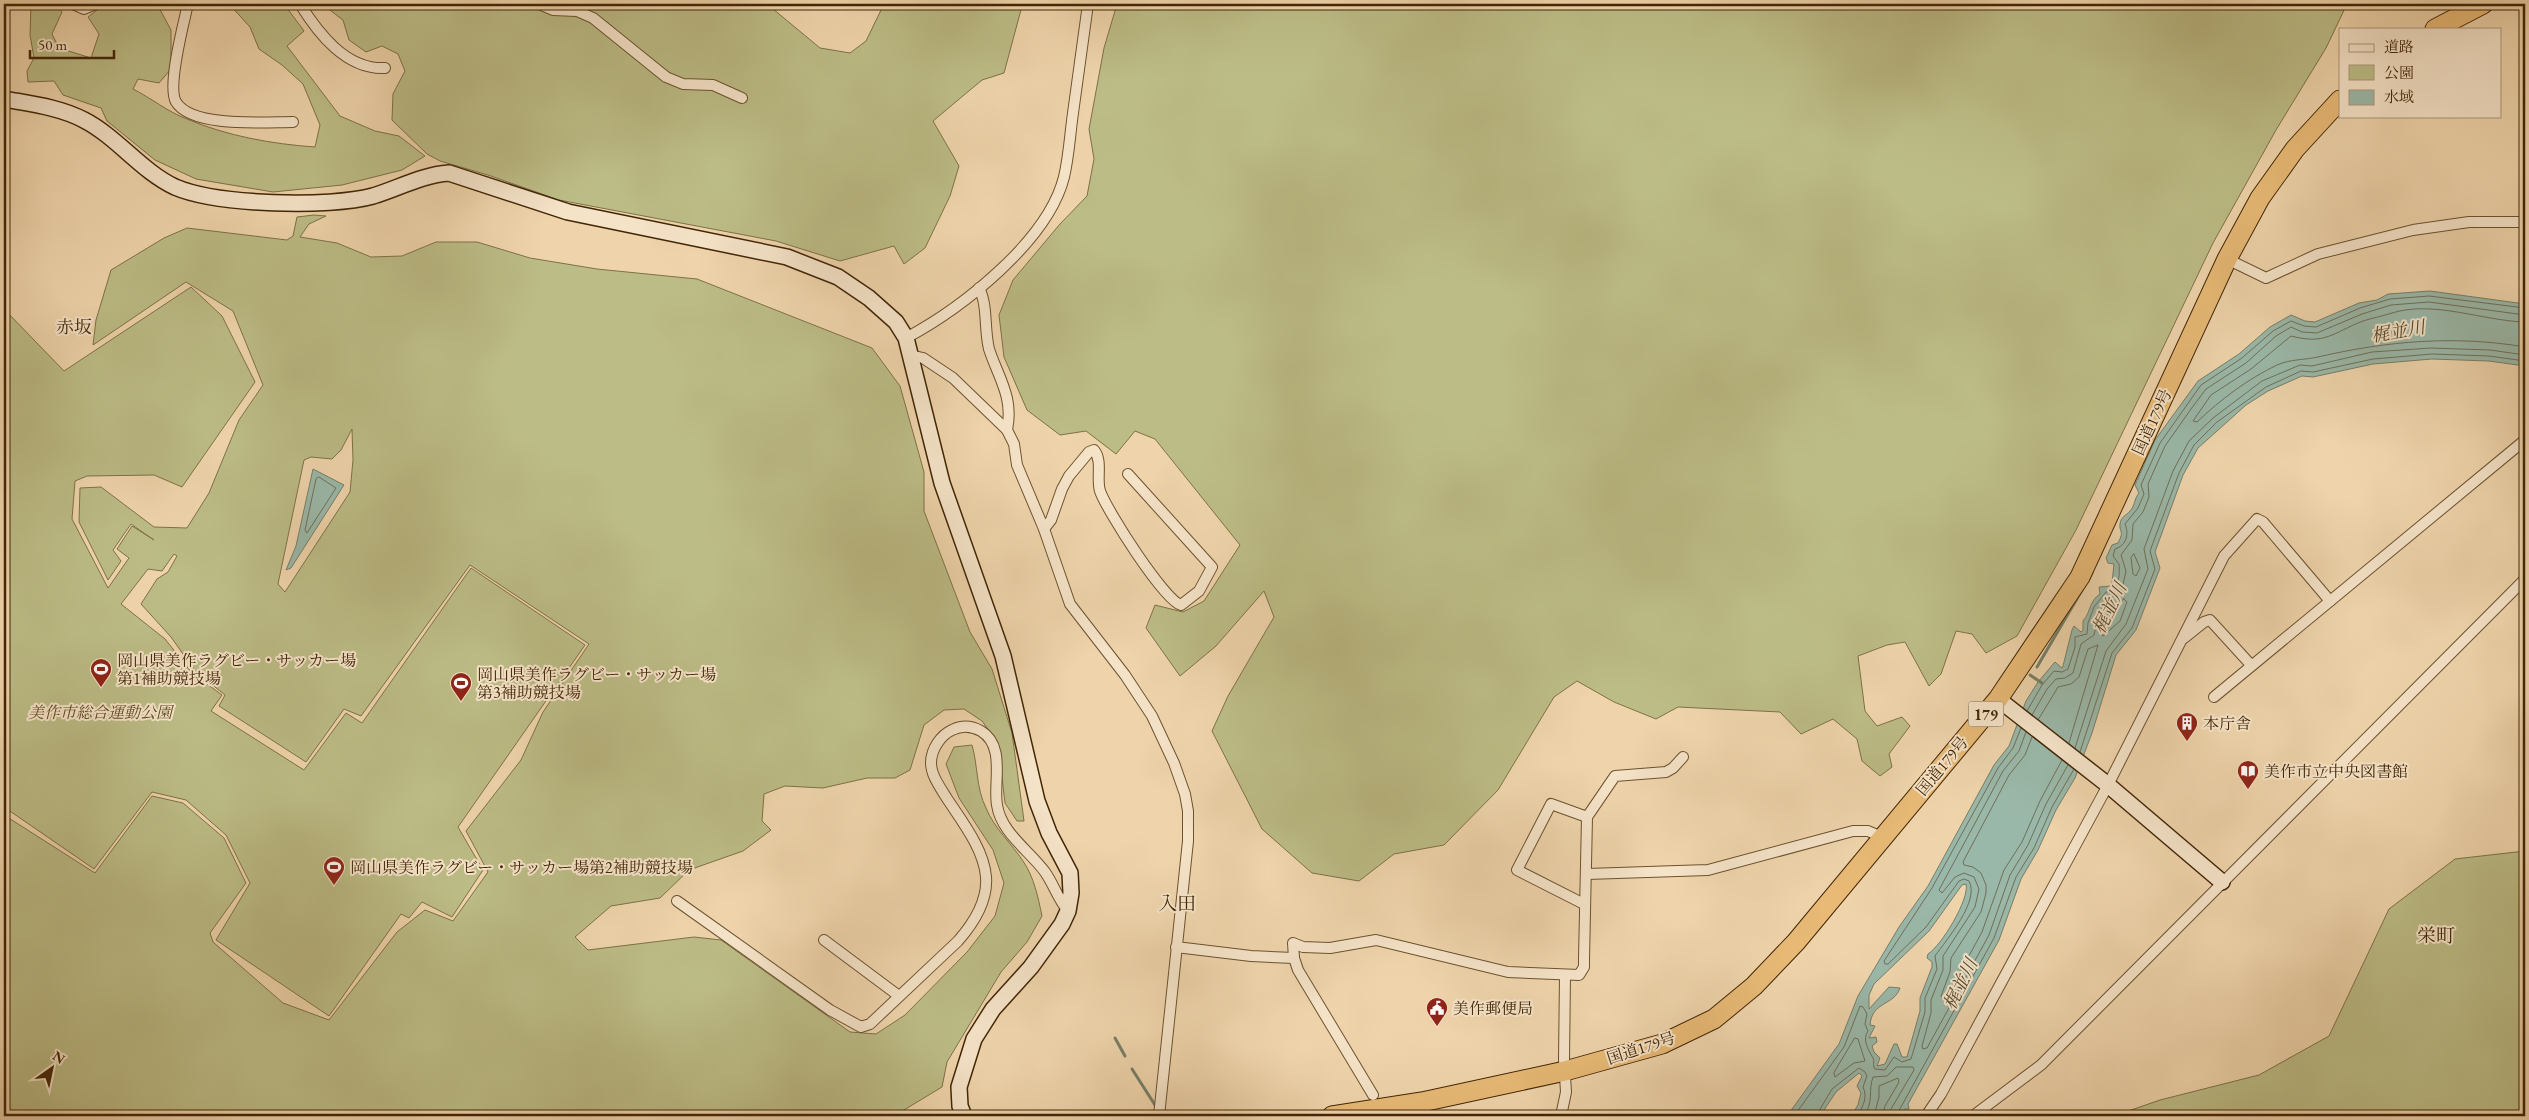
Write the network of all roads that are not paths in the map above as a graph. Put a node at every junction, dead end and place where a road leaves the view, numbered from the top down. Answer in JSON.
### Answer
{"nodes":[{"id":1,"x":73,"y":4,"type":"edge"},
{"id":2,"x":96,"y":4,"type":"edge"},
{"id":3,"x":185,"y":4,"type":"edge"},
{"id":4,"x":300,"y":4,"type":"edge"},
{"id":5,"x":539,"y":4,"type":"edge"},
{"id":6,"x":1088,"y":4,"type":"edge"},
{"id":7,"x":2483,"y":4,"type":"edge"},
{"id":8,"x":2437,"y":28,"type":"edge"},
{"id":9,"x":385,"y":68,"type":"dead end"},
{"id":10,"x":742,"y":98,"type":"dead end"},
{"id":11,"x":4,"y":99,"type":"edge"},
{"id":12,"x":2339,"y":101,"type":"edge"},
{"id":13,"x":293,"y":122,"type":"dead end"},
{"id":14,"x":2525,"y":222,"type":"edge"},
{"id":15,"x":2227,"y":259,"type":"junction"},
{"id":16,"x":979,"y":288,"type":"junction"},
{"id":17,"x":906,"y":338,"type":"junction"},
{"id":18,"x":910,"y":355,"type":"junction"},
{"id":19,"x":1007,"y":430,"type":"junction"},
{"id":20,"x":2525,"y":440,"type":"edge"},
{"id":21,"x":1128,"y":474,"type":"dead end"},
{"id":22,"x":1044,"y":529,"type":"junction"},
{"id":23,"x":2525,"y":579,"type":"edge"},
{"id":24,"x":2330,"y":601,"type":"junction"},
{"id":25,"x":2182,"y":641,"type":"junction"},
{"id":26,"x":2251,"y":665,"type":"junction"},
{"id":27,"x":2214,"y":697,"type":"dead end"},
{"id":28,"x":1998,"y":699,"type":"junction"},
{"id":29,"x":1684,"y":757,"type":"dead end"},
{"id":30,"x":2104,"y":783,"type":"junction"},
{"id":31,"x":1587,"y":817,"type":"junction"},
{"id":32,"x":1882,"y":837,"type":"junction"},
{"id":33,"x":1587,"y":874,"type":"junction"},
{"id":34,"x":2222,"y":882,"type":"junction"},
{"id":35,"x":677,"y":901,"type":"dead end"},
{"id":36,"x":1584,"y":904,"type":"junction"},
{"id":37,"x":1068,"y":910,"type":"junction"},
{"id":38,"x":824,"y":940,"type":"dead end"},
{"id":39,"x":1176,"y":947,"type":"junction"},
{"id":40,"x":1294,"y":958,"type":"junction"},
{"id":41,"x":1565,"y":976,"type":"junction"},
{"id":42,"x":899,"y":996,"type":"junction"},
{"id":43,"x":1565,"y":1071,"type":"junction"},
{"id":44,"x":1373,"y":1095,"type":"dead end"},
{"id":45,"x":1423,"y":1109,"type":"edge"},
{"id":46,"x":964,"y":1116,"type":"edge"},
{"id":47,"x":1158,"y":1116,"type":"edge"},
{"id":48,"x":1332,"y":1116,"type":"edge"},
{"id":49,"x":1561,"y":1116,"type":"edge"},
{"id":50,"x":1926,"y":1116,"type":"edge"},
{"id":51,"x":1973,"y":1116,"type":"edge"}],
"edges":[{"from":1,"to":2,"type":"street"},
{"from":3,"to":13,"type":"street"},
{"from":4,"to":9,"type":"street"},
{"from":5,"to":10,"type":"street"},
{"from":6,"to":16,"type":"street"},
{"from":7,"to":8,"type":"highway"},
{"from":11,"to":17,"type":"street"},
{"from":12,"to":15,"type":"highway","name":"国道179号","number":"179"},
{"from":14,"to":15,"type":"street"},
{"from":15,"to":28,"type":"highway","name":"国道179号","number":"179"},
{"from":16,"to":17,"type":"street"},
{"from":16,"to":19,"type":"street"},
{"from":17,"to":18,"type":"street"},
{"from":18,"to":19,"type":"street"},
{"from":18,"to":37,"type":"street"},
{"from":19,"to":22,"type":"street"},
{"from":20,"to":24,"type":"street"},
{"from":21,"to":22,"type":"street"},
{"from":22,"to":39,"type":"street"},
{"from":23,"to":34,"type":"street"},
{"from":24,"to":25,"type":"street"},
{"from":24,"to":26,"type":"street"},
{"from":25,"to":26,"type":"street"},
{"from":25,"to":30,"type":"street"},
{"from":26,"to":27,"type":"street"},
{"from":28,"to":30,"type":"street"},
{"from":28,"to":32,"type":"highway","name":"国道179号","number":"179"},
{"from":29,"to":31,"type":"street"},
{"from":30,"to":34,"type":"street"},
{"from":30,"to":50,"type":"street"},
{"from":31,"to":33,"type":"street"},
{"from":31,"to":36,"type":"street"},
{"from":32,"to":33,"type":"street"},
{"from":32,"to":43,"type":"highway","name":"国道179号","number":"179"},
{"from":33,"to":36,"type":"street"},
{"from":34,"to":51,"type":"street"},
{"from":35,"to":42,"type":"street"},
{"from":36,"to":41,"type":"street"},
{"from":37,"to":42,"type":"street"},
{"from":37,"to":46,"type":"street"},
{"from":38,"to":42,"type":"street"},
{"from":39,"to":40,"type":"street"},
{"from":39,"to":47,"type":"street"},
{"from":40,"to":41,"type":"street"},
{"from":40,"to":44,"type":"street"},
{"from":41,"to":43,"type":"street"},
{"from":43,"to":45,"type":"highway","name":"国道179号","number":"179"},
{"from":43,"to":49,"type":"street"},
{"from":45,"to":48,"type":"highway","name":"国道179号"}]}
